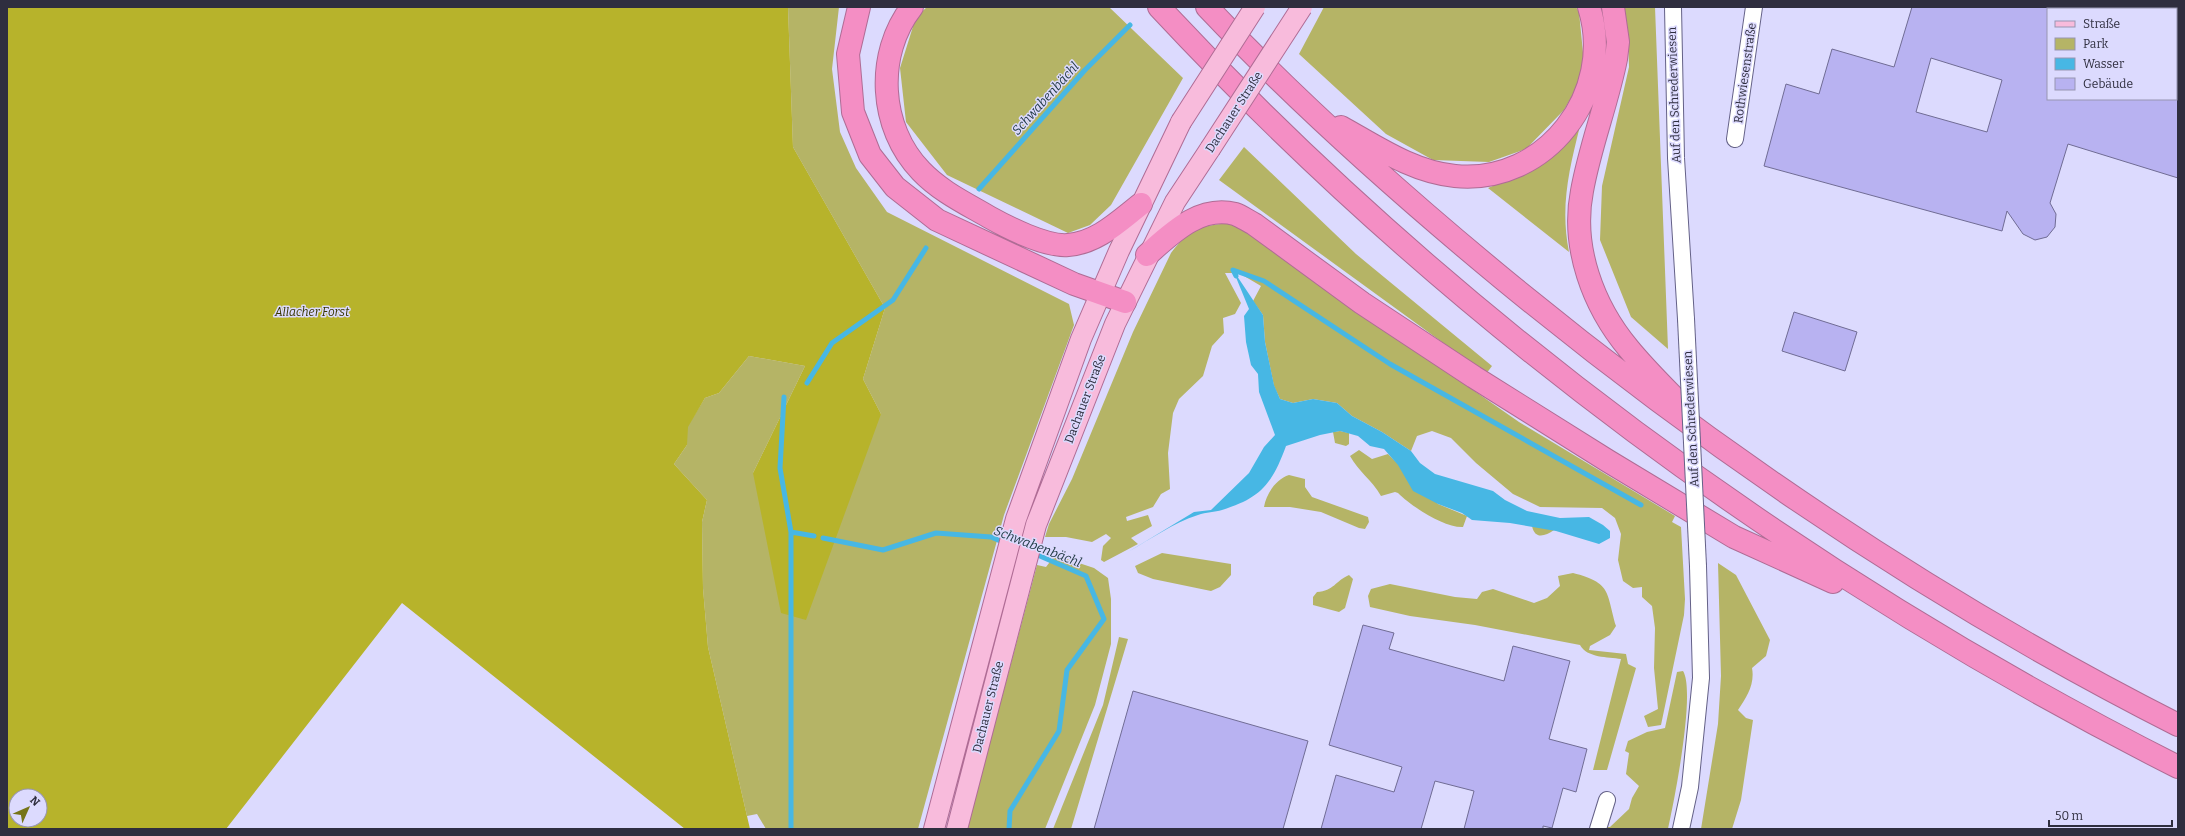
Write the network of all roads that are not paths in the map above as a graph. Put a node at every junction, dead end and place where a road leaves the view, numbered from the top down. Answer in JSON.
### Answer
{"nodes":[{"id":1,"x":859,"y":7,"type":"edge"},
{"id":2,"x":912,"y":7,"type":"edge"},
{"id":3,"x":1143,"y":7,"type":"edge"},
{"id":4,"x":1159,"y":7,"type":"edge"},
{"id":5,"x":1207,"y":7,"type":"edge"},
{"id":6,"x":1255,"y":7,"type":"edge"},
{"id":7,"x":1302,"y":7,"type":"edge"},
{"id":8,"x":1589,"y":7,"type":"edge"},
{"id":9,"x":1613,"y":7,"type":"edge"},
{"id":10,"x":1673,"y":7,"type":"edge"},
{"id":11,"x":1754,"y":7,"type":"edge"},
{"id":12,"x":1177,"y":26,"type":"junction"},
{"id":13,"x":1315,"y":113,"type":"junction"},
{"id":14,"x":1735,"y":139,"type":"dead end"},
{"id":15,"x":1141,"y":204,"type":"junction"},
{"id":16,"x":1147,"y":255,"type":"junction"},
{"id":17,"x":1101,"y":292,"type":"junction"},
{"id":18,"x":1125,"y":302,"type":"junction"},
{"id":19,"x":1723,"y":450,"type":"junction"},
{"id":20,"x":1914,"y":620,"type":"junction"},
{"id":21,"x":2178,"y":725,"type":"edge"},
{"id":22,"x":2178,"y":767,"type":"edge"},
{"id":23,"x":1607,"y":800,"type":"dead end"},
{"id":24,"x":934,"y":829,"type":"edge"},
{"id":25,"x":957,"y":829,"type":"edge"},
{"id":26,"x":1598,"y":829,"type":"edge"},
{"id":27,"x":1681,"y":829,"type":"edge"}],
"edges":[{"from":1,"to":17,"type":"highway"},
{"from":2,"to":15,"type":"highway"},
{"from":3,"to":12,"type":"highway"},
{"from":4,"to":12,"type":"highway"},
{"from":5,"to":13,"type":"highway"},
{"from":6,"to":15,"type":"main road","name":"Dachauer Straße","bridge":true},
{"from":7,"to":16,"type":"main road","name":"Dachauer Straße","bridge":true},
{"from":8,"to":13,"type":"highway"},
{"from":9,"to":19,"type":"highway"},
{"from":10,"to":27,"type":"street","name":"Auf den Schrederwiesen","bridge":true},
{"from":11,"to":14,"type":"street","name":"Rothwiesenstraße"},
{"from":12,"to":20,"type":"highway"},
{"from":13,"to":19,"type":"highway"},
{"from":15,"to":17,"type":"main road","name":"Dachauer Straße"},
{"from":16,"to":18,"type":"main road","name":"Dachauer Straße"},
{"from":16,"to":20,"type":"highway"},
{"from":17,"to":18,"type":"highway"},
{"from":17,"to":24,"type":"main road","name":"Dachauer Straße"},
{"from":18,"to":25,"type":"main road","name":"Dachauer Straße"},
{"from":19,"to":21,"type":"highway"},
{"from":20,"to":22,"type":"highway"},
{"from":23,"to":26,"type":"street"}]}
